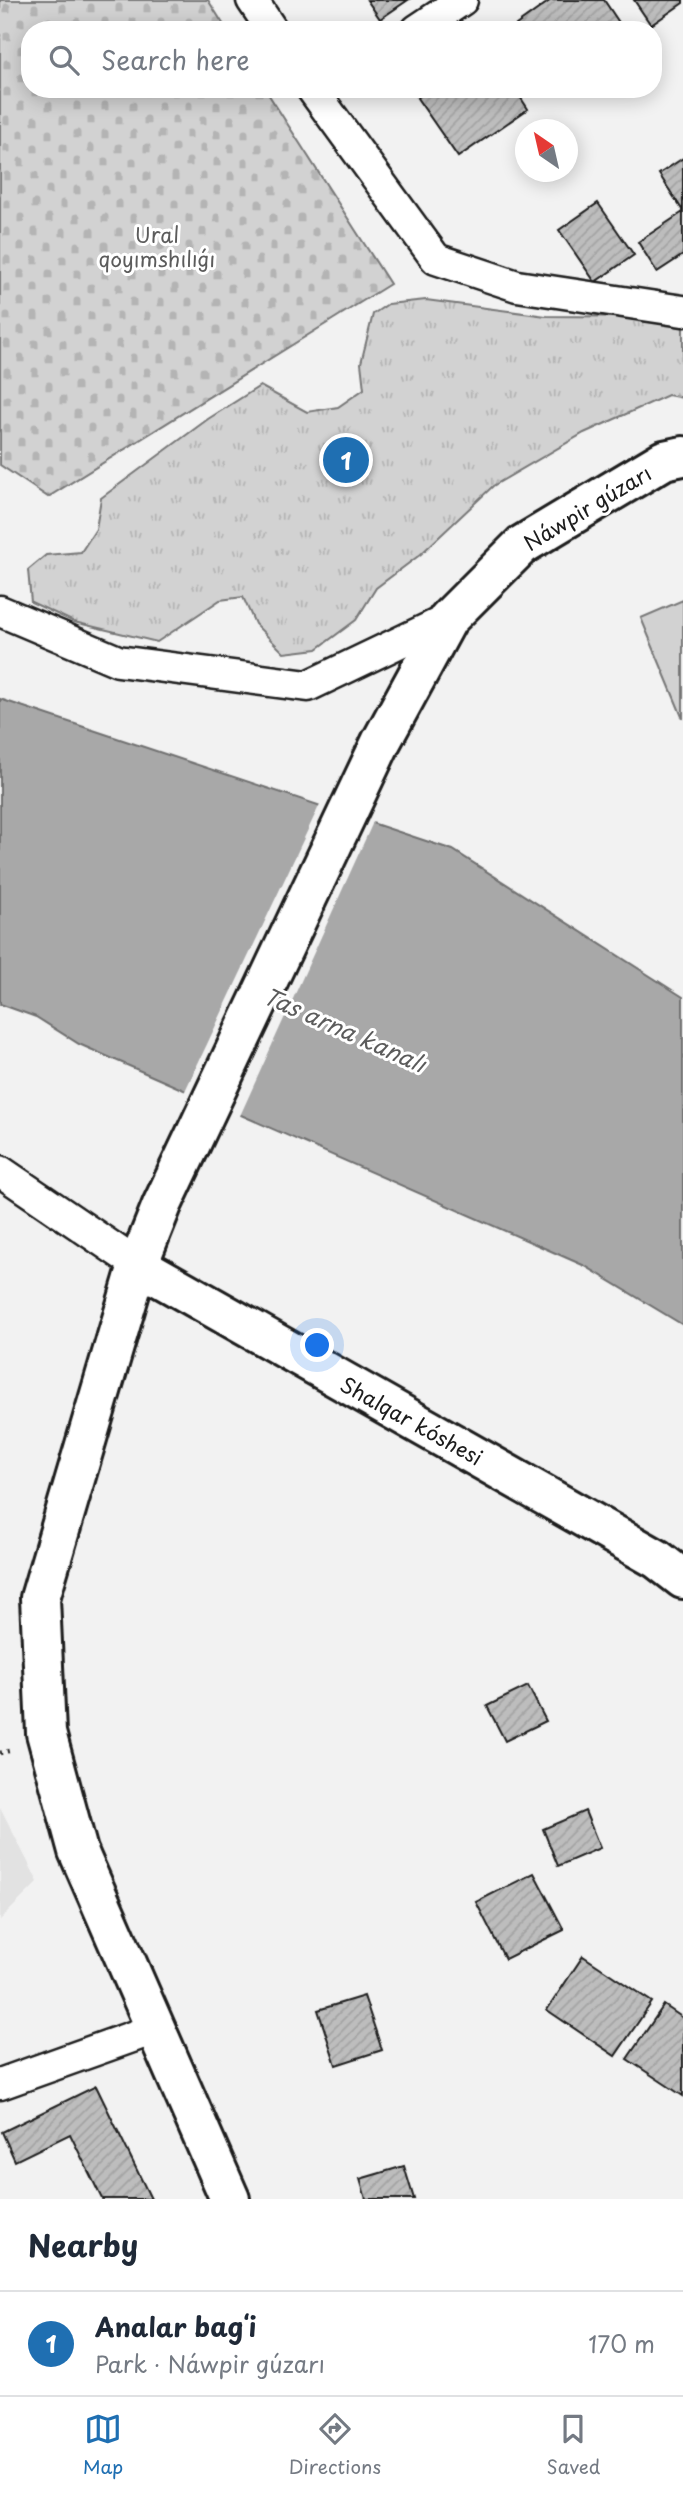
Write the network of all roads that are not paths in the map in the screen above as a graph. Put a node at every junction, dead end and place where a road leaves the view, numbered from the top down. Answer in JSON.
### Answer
{"nodes":[{"id":1,"x":252,"y":0,"type":"edge"},
{"id":2,"x":462,"y":0,"type":"edge"},
{"id":3,"x":266,"y":21,"type":"edge"},
{"id":4,"x":430,"y":21,"type":"edge"},
{"id":5,"x":323,"y":98,"type":"edge"},
{"id":6,"x":683,"y":311,"type":"edge"},
{"id":7,"x":683,"y":456,"type":"edge"},
{"id":8,"x":0,"y":611,"type":"edge"},
{"id":9,"x":447,"y":619,"type":"junction"},
{"id":10,"x":0,"y":1171,"type":"edge"},
{"id":11,"x":138,"y":1265,"type":"junction"},
{"id":12,"x":683,"y":1579,"type":"edge"},
{"id":13,"x":157,"y":2028,"type":"junction"},
{"id":14,"x":0,"y":2084,"type":"edge"},
{"id":15,"x":230,"y":2199,"type":"edge"}],
"edges":[{"from":1,"to":3,"type":"street"},
{"from":2,"to":4,"type":"street"},
{"from":5,"to":6,"type":"street"},
{"from":7,"to":9,"type":"street","name":"Náwpir gúzarı"},
{"from":8,"to":9,"type":"street"},
{"from":9,"to":11,"type":"street","name":"Náwpir gúzarı"},
{"from":10,"to":11,"type":"street"},
{"from":11,"to":12,"type":"street","name":"Shalqar kóshesi"},
{"from":11,"to":13,"type":"street","name":"Náwpir gúzarı"},
{"from":13,"to":14,"type":"street"},
{"from":13,"to":15,"type":"street","name":"Náwpir gúzarı"}]}
